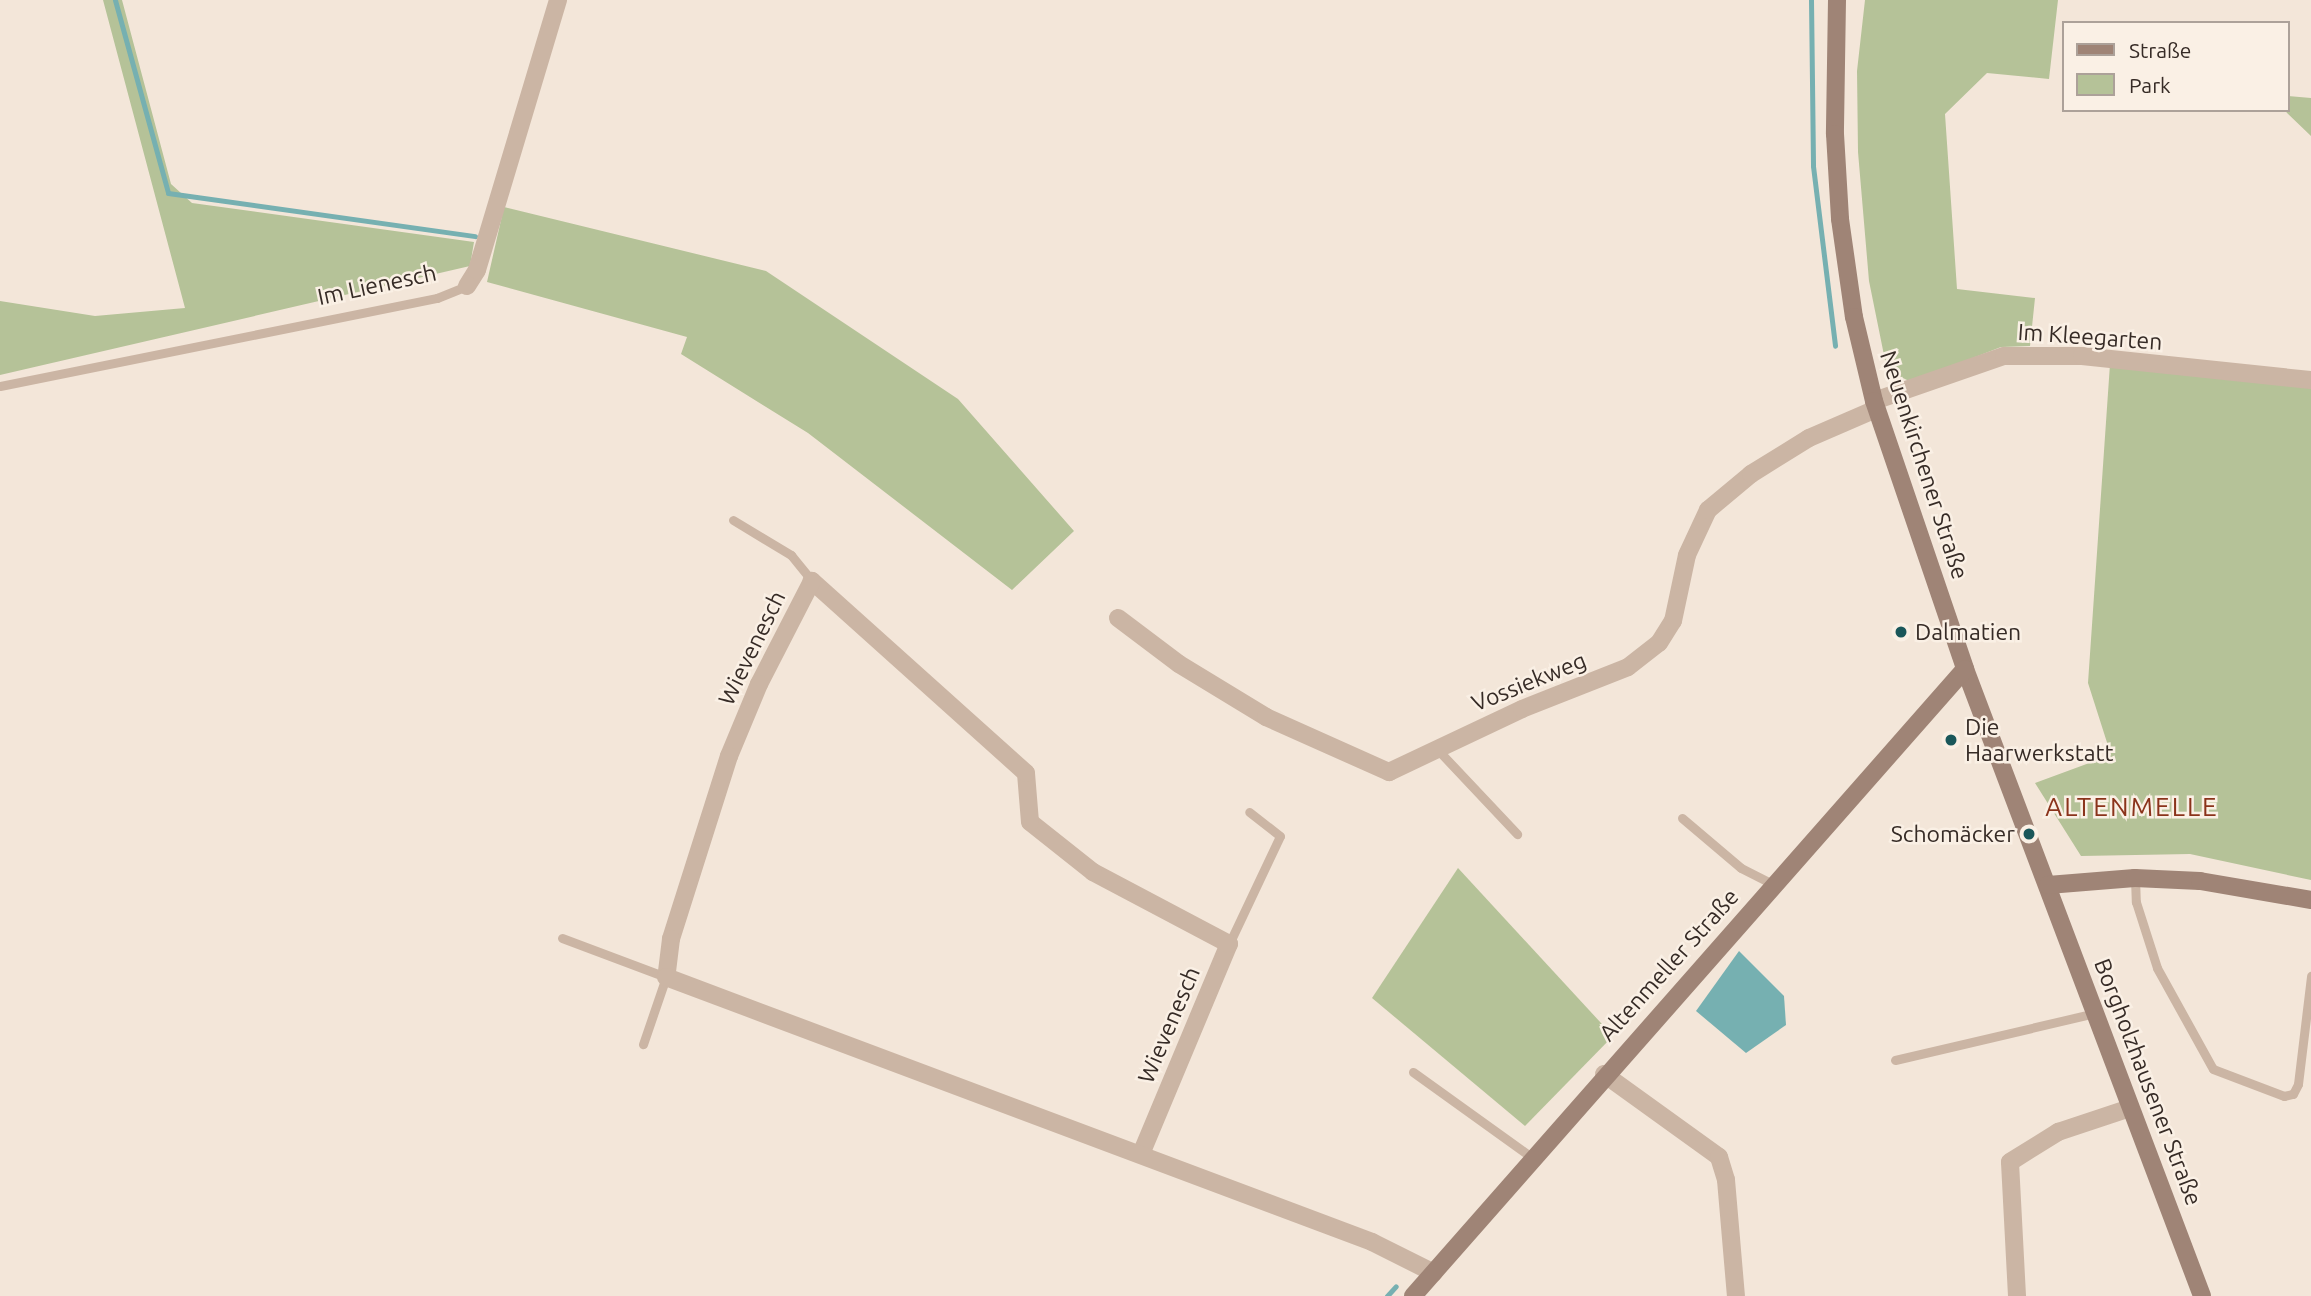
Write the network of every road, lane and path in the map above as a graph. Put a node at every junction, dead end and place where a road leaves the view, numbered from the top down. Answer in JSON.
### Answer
{"nodes":[{"id":1,"x":558,"y":0,"type":"edge"},
{"id":2,"x":1837,"y":0,"type":"edge"},
{"id":3,"x":467,"y":286,"type":"joint"},
{"id":4,"x":2311,"y":380,"type":"edge"},
{"id":5,"x":0,"y":386,"type":"edge"},
{"id":6,"x":1875,"y":405,"type":"junction"},
{"id":7,"x":733,"y":520,"type":"dead end"},
{"id":8,"x":812,"y":581,"type":"junction"},
{"id":9,"x":1118,"y":618,"type":"dead end"},
{"id":10,"x":1965,"y":669,"type":"junction"},
{"id":11,"x":1436,"y":749,"type":"junction"},
{"id":12,"x":1249,"y":812,"type":"dead end"},
{"id":13,"x":1682,"y":818,"type":"dead end"},
{"id":14,"x":1517,"y":834,"type":"dead end"},
{"id":15,"x":2135,"y":878,"type":"junction"},
{"id":16,"x":1773,"y":884,"type":"junction"},
{"id":17,"x":2047,"y":894,"type":"junction"},
{"id":18,"x":2311,"y":900,"type":"edge"},
{"id":19,"x":562,"y":938,"type":"dead end"},
{"id":20,"x":1229,"y":944,"type":"junction"},
{"id":21,"x":2311,"y":976,"type":"edge"},
{"id":22,"x":666,"y":977,"type":"junction"},
{"id":23,"x":2095,"y":1013,"type":"junction"},
{"id":24,"x":643,"y":1044,"type":"dead end"},
{"id":25,"x":1895,"y":1060,"type":"dead end"},
{"id":26,"x":1413,"y":1072,"type":"dead end"},
{"id":27,"x":1604,"y":1074,"type":"junction"},
{"id":28,"x":2130,"y":1108,"type":"junction"},
{"id":29,"x":1141,"y":1154,"type":"junction"},
{"id":30,"x":1534,"y":1159,"type":"junction"},
{"id":31,"x":1434,"y":1273,"type":"junction"},
{"id":32,"x":1413,"y":1296,"type":"edge"},
{"id":33,"x":1736,"y":1296,"type":"edge"},
{"id":34,"x":2017,"y":1296,"type":"edge"},
{"id":35,"x":2202,"y":1296,"type":"edge"}],
"edges":[{"from":1,"to":3,"type":"street","name":"Im Lienesch"},
{"from":2,"to":6,"type":"main road","name":"Neuenkirchener Straße"},
{"from":3,"to":5,"type":"lane","name":"Im Lienesch"},
{"from":4,"to":6,"type":"street","name":"Im Kleegarten"},
{"from":6,"to":10,"type":"main road","name":"Neuenkirchener Straße"},
{"from":6,"to":11,"type":"street","name":"Vossiekweg"},
{"from":7,"to":8,"type":"lane"},
{"from":8,"to":20,"type":"street","name":"Wievenesch"},
{"from":8,"to":22,"type":"street","name":"Wievenesch"},
{"from":9,"to":11,"type":"street","name":"Vossiekweg"},
{"from":10,"to":16,"type":"main road","name":"Altenmeller Straße"},
{"from":10,"to":17,"type":"main road","name":"Neuenkirchener Straße"},
{"from":11,"to":14,"type":"lane"},
{"from":12,"to":20,"type":"lane"},
{"from":13,"to":16,"type":"lane"},
{"from":15,"to":17,"type":"main road"},
{"from":15,"to":18,"type":"main road"},
{"from":15,"to":21,"type":"lane"},
{"from":16,"to":27,"type":"main road","name":"Altenmeller Straße"},
{"from":17,"to":23,"type":"main road","name":"Borgholzhausener Straße"},
{"from":19,"to":22,"type":"lane"},
{"from":20,"to":29,"type":"street","name":"Wievenesch"},
{"from":22,"to":24,"type":"lane"},
{"from":22,"to":29,"type":"street"},
{"from":23,"to":25,"type":"lane"},
{"from":23,"to":28,"type":"main road","name":"Borgholzhausener Straße"},
{"from":26,"to":30,"type":"lane"},
{"from":27,"to":30,"type":"main road","name":"Altenmeller Straße"},
{"from":27,"to":33,"type":"street"},
{"from":28,"to":34,"type":"street"},
{"from":28,"to":35,"type":"main road","name":"Borgholzhausener Straße"},
{"from":29,"to":31,"type":"street"},
{"from":30,"to":31,"type":"main road","name":"Altenmeller Straße"},
{"from":31,"to":32,"type":"main road","name":"Altenmeller Straße"}]}
